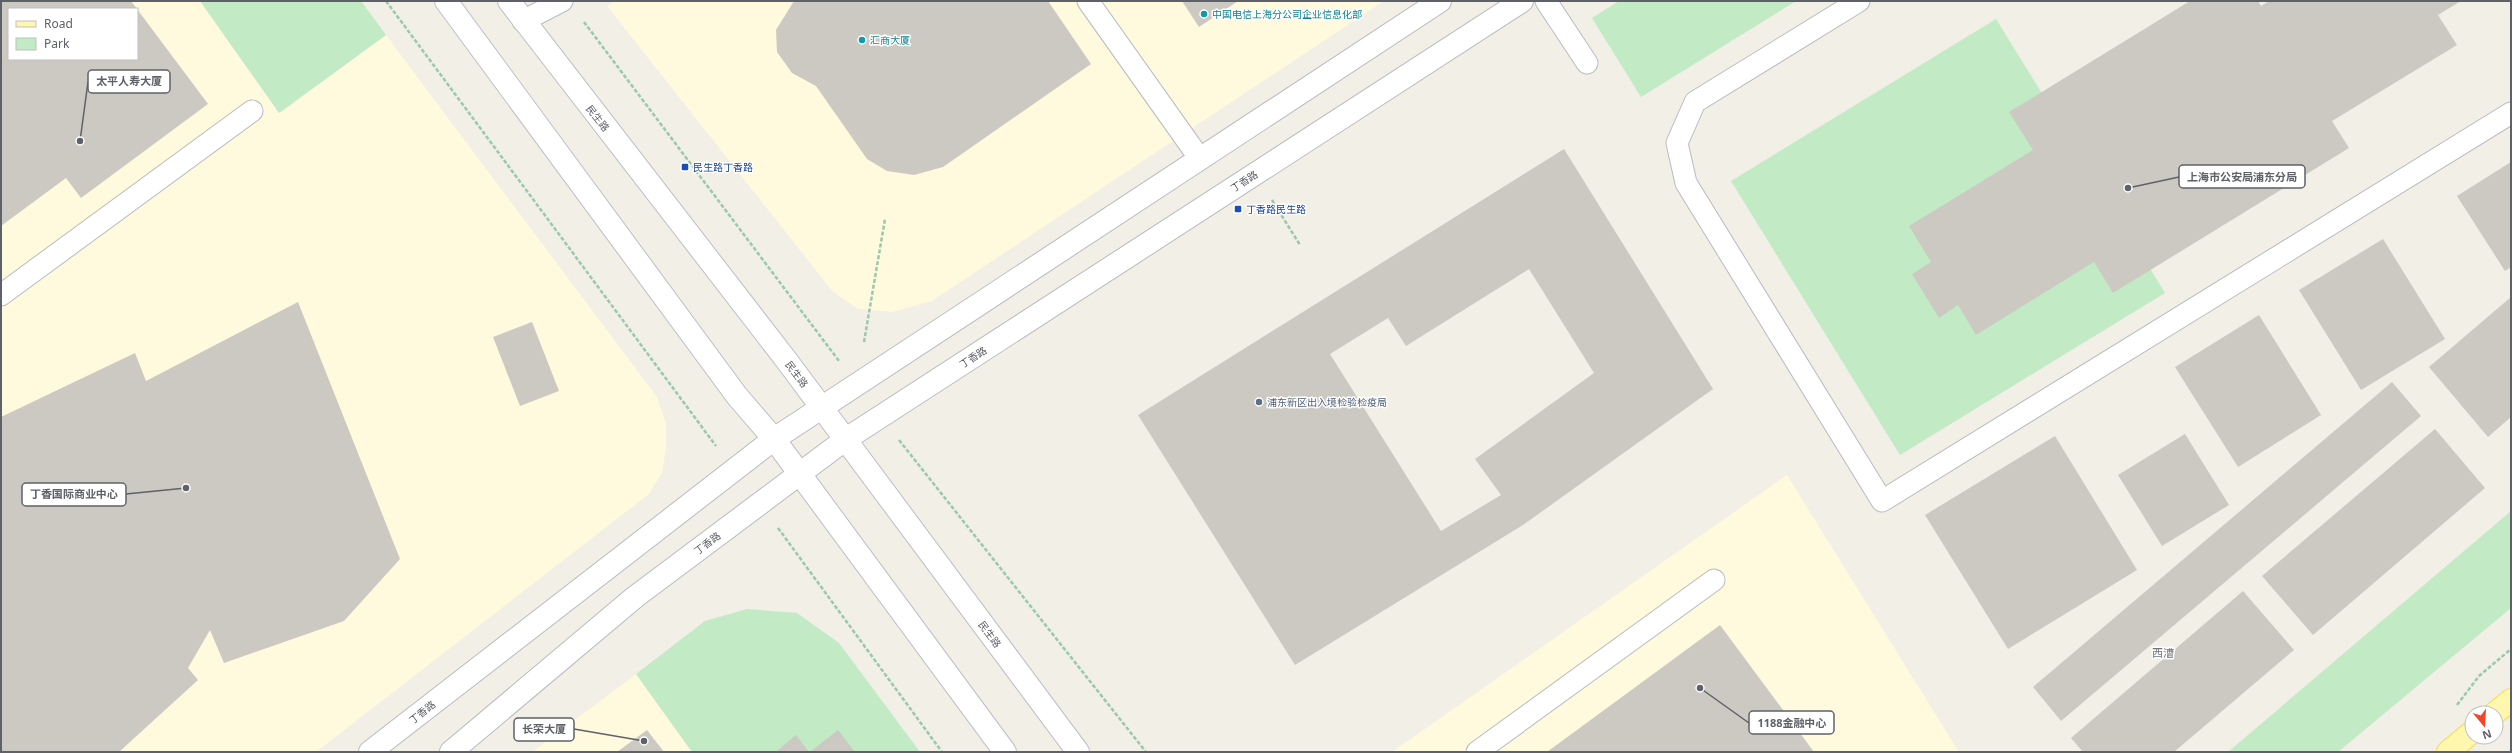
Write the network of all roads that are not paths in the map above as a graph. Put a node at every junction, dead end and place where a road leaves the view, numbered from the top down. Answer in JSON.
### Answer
{"nodes":[{"id":1,"x":446,"y":1,"type":"edge"},
{"id":2,"x":509,"y":1,"type":"edge"},
{"id":3,"x":562,"y":1,"type":"edge"},
{"id":4,"x":1088,"y":1,"type":"edge"},
{"id":5,"x":1440,"y":1,"type":"edge"},
{"id":6,"x":1522,"y":1,"type":"edge"},
{"id":7,"x":1546,"y":1,"type":"edge"},
{"id":8,"x":1859,"y":1,"type":"edge"},
{"id":9,"x":523,"y":21,"type":"junction"},
{"id":10,"x":1587,"y":63,"type":"dead end"},
{"id":11,"x":252,"y":111,"type":"dead end"},
{"id":12,"x":2511,"y":113,"type":"edge"},
{"id":13,"x":1200,"y":159,"type":"junction"},
{"id":14,"x":1,"y":294,"type":"edge"},
{"id":15,"x":823,"y":408,"type":"junction"},
{"id":16,"x":774,"y":439,"type":"junction"},
{"id":17,"x":846,"y":439,"type":"junction"},
{"id":18,"x":797,"y":474,"type":"junction"},
{"id":19,"x":1714,"y":580,"type":"dead end"},
{"id":20,"x":2464,"y":739,"type":"edge"},
{"id":21,"x":370,"y":752,"type":"edge"},
{"id":22,"x":451,"y":752,"type":"edge"},
{"id":23,"x":1005,"y":752,"type":"edge"},
{"id":24,"x":1078,"y":752,"type":"edge"},
{"id":25,"x":1477,"y":752,"type":"edge"},
{"id":26,"x":2448,"y":752,"type":"edge"}],
"edges":[{"from":1,"to":16,"type":"street"},
{"from":2,"to":9,"type":"street","name":"民生路"},
{"from":3,"to":9,"type":"lane"},
{"from":4,"to":13,"type":"lane"},
{"from":5,"to":13,"type":"street","name":"丁香路"},
{"from":6,"to":17,"type":"street","name":"丁香路"},
{"from":7,"to":10,"type":"lane"},
{"from":8,"to":12,"type":"lane"},
{"from":9,"to":15,"type":"street","name":"民生路"},
{"from":11,"to":14,"type":"lane"},
{"from":13,"to":15,"type":"street","name":"丁香路"},
{"from":15,"to":16,"type":"street","name":"丁香路"},
{"from":15,"to":17,"type":"street","name":"民生路"},
{"from":16,"to":18,"type":"street"},
{"from":16,"to":21,"type":"street","name":"丁香路"},
{"from":17,"to":18,"type":"street","name":"丁香路"},
{"from":17,"to":24,"type":"street","name":"民生路"},
{"from":18,"to":22,"type":"street","name":"丁香路"},
{"from":18,"to":23,"type":"street"},
{"from":19,"to":25,"type":"lane"},
{"from":20,"to":26,"type":"main road"}]}
